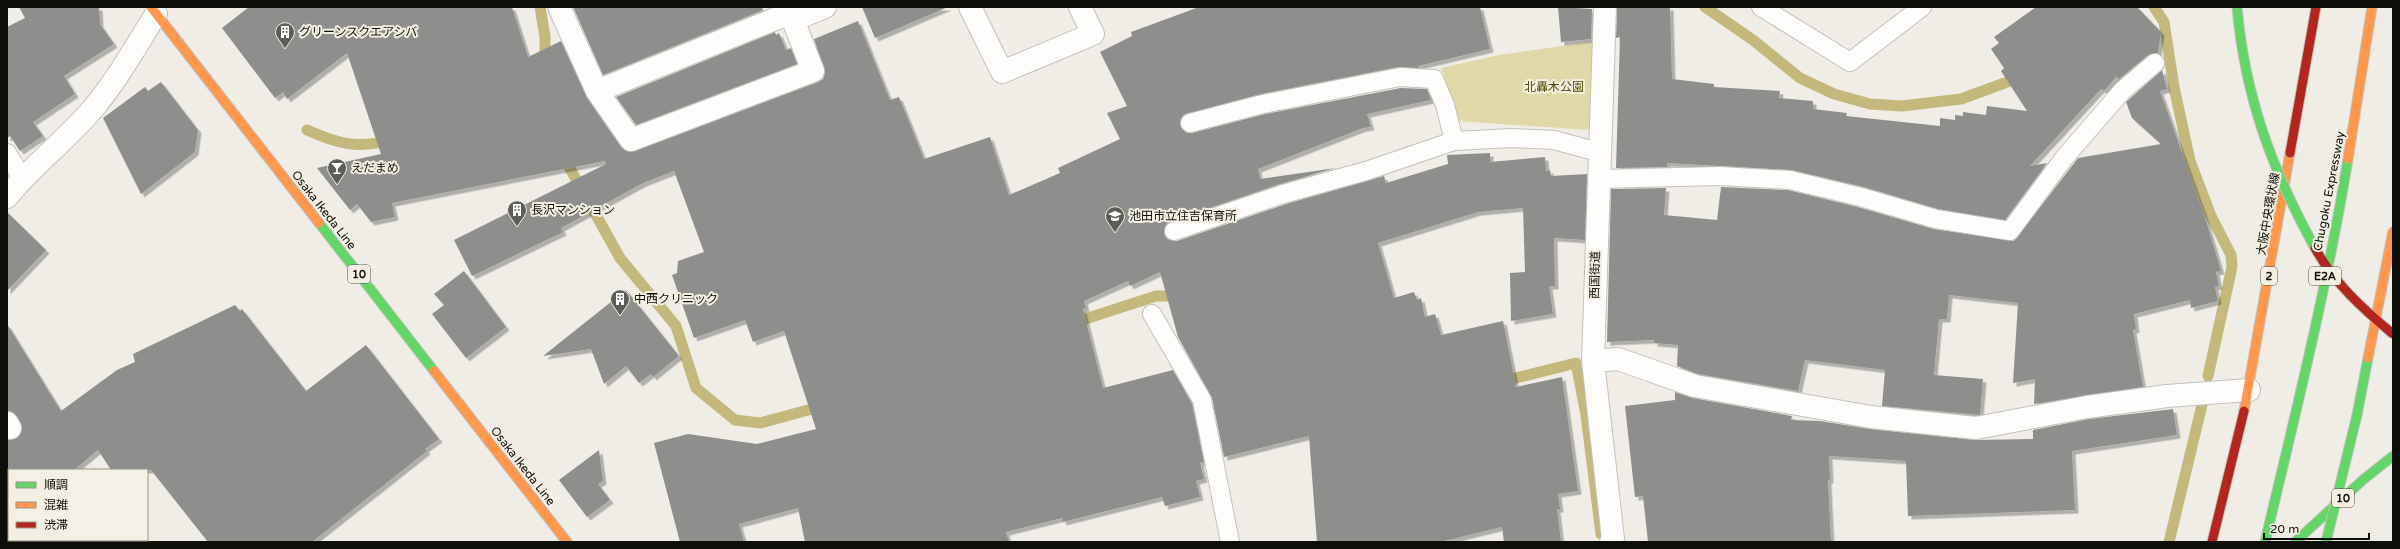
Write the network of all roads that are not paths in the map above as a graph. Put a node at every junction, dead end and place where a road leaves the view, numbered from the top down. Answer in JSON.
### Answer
{"nodes":[{"id":1,"x":559,"y":7,"type":"edge"},
{"id":2,"x":825,"y":7,"type":"edge"},
{"id":3,"x":970,"y":7,"type":"edge"},
{"id":4,"x":1080,"y":7,"type":"edge"},
{"id":5,"x":1605,"y":7,"type":"edge"},
{"id":6,"x":1761,"y":7,"type":"edge"},
{"id":7,"x":1922,"y":7,"type":"edge"},
{"id":8,"x":2237,"y":7,"type":"edge"},
{"id":9,"x":2316,"y":7,"type":"edge"},
{"id":10,"x":2372,"y":7,"type":"edge"},
{"id":11,"x":153,"y":10,"type":"edge"},
{"id":12,"x":793,"y":20,"type":"junction"},
{"id":13,"x":2155,"y":64,"type":"dead end"},
{"id":14,"x":597,"y":91,"type":"junction"},
{"id":15,"x":1190,"y":123,"type":"dead end"},
{"id":16,"x":1454,"y":141,"type":"junction"},
{"id":17,"x":1598,"y":152,"type":"junction"},
{"id":18,"x":7,"y":153,"type":"edge"},
{"id":19,"x":22,"y":178,"type":"junction"},
{"id":20,"x":1598,"y":179,"type":"junction"},
{"id":21,"x":7,"y":196,"type":"edge"},
{"id":22,"x":1174,"y":231,"type":"dead end"},
{"id":23,"x":2393,"y":231,"type":"edge"},
{"id":24,"x":1152,"y":314,"type":"dead end"},
{"id":25,"x":2393,"y":334,"type":"edge"},
{"id":26,"x":1593,"y":361,"type":"junction"},
{"id":27,"x":2249,"y":390,"type":"junction"},
{"id":28,"x":2393,"y":456,"type":"edge"},
{"id":29,"x":567,"y":542,"type":"edge"},
{"id":30,"x":1230,"y":542,"type":"edge"},
{"id":31,"x":1611,"y":542,"type":"edge"},
{"id":32,"x":2212,"y":542,"type":"edge"},
{"id":33,"x":2265,"y":542,"type":"edge"},
{"id":34,"x":2295,"y":542,"type":"edge"},
{"id":35,"x":2326,"y":542,"type":"edge"}],
"edges":[{"from":1,"to":14,"type":"street"},
{"from":2,"to":12,"type":"street"},
{"from":3,"to":4,"type":"street"},
{"from":5,"to":17,"type":"street","name":"西国街道"},
{"from":6,"to":7,"type":"lane"},
{"from":8,"to":25,"type":"main road","bridge":true},
{"from":9,"to":27,"type":"main road","name":"大阪中央環状線","number":"2"},
{"from":10,"to":33,"type":"main road","name":"Chugoku Expressway","number":"E2A","bridge":true},
{"from":11,"to":19,"type":"street"},
{"from":11,"to":29,"type":"main road","name":"Osaka Ikeda Line","number":"10"},
{"from":12,"to":14,"type":"street"},
{"from":12,"to":14,"type":"street"},
{"from":13,"to":20,"type":"lane"},
{"from":15,"to":16,"type":"lane"},
{"from":16,"to":17,"type":"lane"},
{"from":16,"to":22,"type":"lane"},
{"from":17,"to":20,"type":"street","name":"西国街道"},
{"from":18,"to":19,"type":"lane"},
{"from":19,"to":21,"type":"street"},
{"from":20,"to":26,"type":"street","name":"西国街道"},
{"from":23,"to":35,"type":"main road","bridge":true},
{"from":24,"to":30,"type":"lane"},
{"from":26,"to":27,"type":"street"},
{"from":26,"to":31,"type":"street","name":"西国街道"},
{"from":27,"to":32,"type":"main road","name":"大阪中央環状線","number":"2"},
{"from":28,"to":34,"type":"main road","number":"10"}]}
